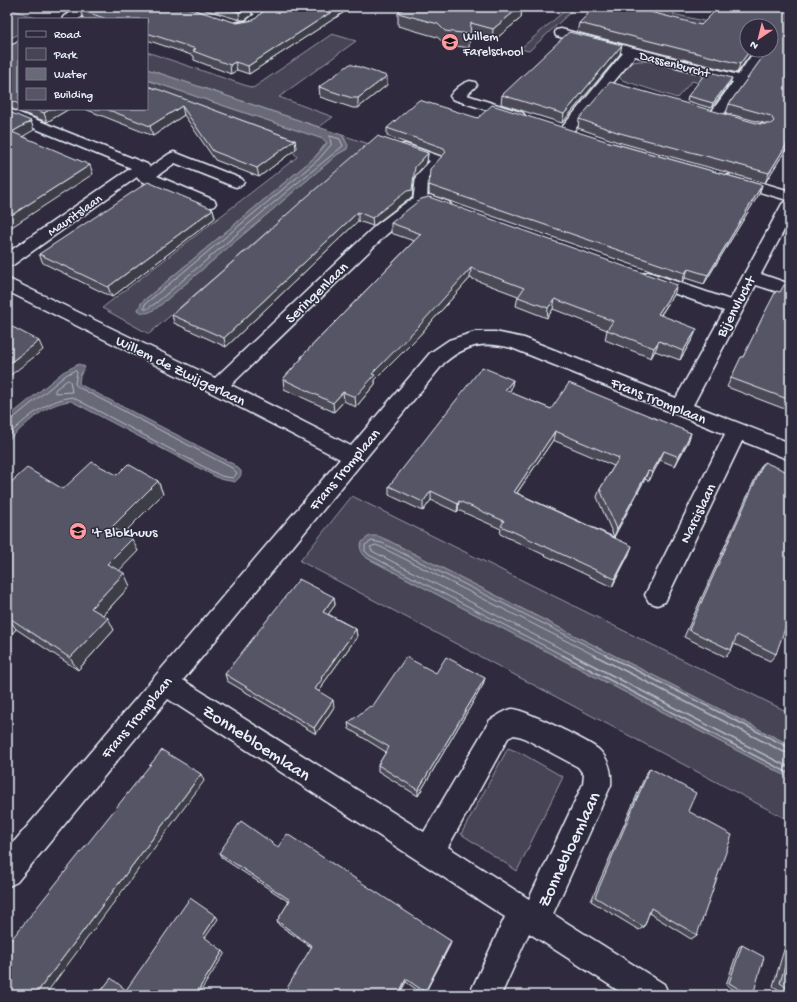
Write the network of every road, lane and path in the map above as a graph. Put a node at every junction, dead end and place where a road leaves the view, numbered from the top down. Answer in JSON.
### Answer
{"nodes":[{"id":1,"x":91,"y":7,"type":"edge"},
{"id":2,"x":247,"y":7,"type":"edge"},
{"id":3,"x":70,"y":18,"type":"edge"},
{"id":4,"x":226,"y":22,"type":"edge"},
{"id":5,"x":561,"y":33,"type":"dead end"},
{"id":6,"x":632,"y":52,"type":"junction"},
{"id":7,"x":756,"y":59,"type":"dead end"},
{"id":8,"x":741,"y":80,"type":"junction"},
{"id":9,"x":605,"y":84,"type":"junction"},
{"id":10,"x":470,"y":85,"type":"dead end"},
{"id":11,"x":620,"y":88,"type":"edge"},
{"id":12,"x":701,"y":111,"type":"edge"},
{"id":13,"x":7,"y":112,"type":"edge"},
{"id":14,"x":716,"y":115,"type":"junction"},
{"id":15,"x":529,"y":120,"type":"edge"},
{"id":16,"x":732,"y":120,"type":"edge"},
{"id":17,"x":551,"y":126,"type":"edge"},
{"id":18,"x":394,"y":144,"type":"edge"},
{"id":19,"x":148,"y":169,"type":"junction"},
{"id":20,"x":716,"y":175,"type":"edge"},
{"id":21,"x":236,"y":182,"type":"dead end"},
{"id":22,"x":790,"y":196,"type":"edge"},
{"id":23,"x":208,"y":203,"type":"dead end"},
{"id":24,"x":420,"y":203,"type":"junction"},
{"id":25,"x":790,"y":204,"type":"edge"},
{"id":26,"x":459,"y":210,"type":"edge"},
{"id":27,"x":7,"y":261,"type":"edge"},
{"id":28,"x":632,"y":272,"type":"edge"},
{"id":29,"x":751,"y":277,"type":"junction"},
{"id":30,"x":7,"y":284,"type":"edge"},
{"id":31,"x":790,"y":290,"type":"edge"},
{"id":32,"x":734,"y":308,"type":"junction"},
{"id":33,"x":217,"y":387,"type":"junction"},
{"id":34,"x":681,"y":408,"type":"junction"},
{"id":35,"x":737,"y":431,"type":"junction"},
{"id":36,"x":790,"y":452,"type":"edge"},
{"id":37,"x":354,"y":457,"type":"junction"},
{"id":38,"x":657,"y":595,"type":"dead end"},
{"id":39,"x":165,"y":683,"type":"junction"},
{"id":40,"x":430,"y":852,"type":"junction"},
{"id":41,"x":7,"y":872,"type":"edge"},
{"id":42,"x":529,"y":916,"type":"junction"},
{"id":43,"x":485,"y":995,"type":"edge"},
{"id":44,"x":653,"y":995,"type":"edge"}],
"edges":[{"from":1,"to":3,"type":"street"},
{"from":2,"to":4,"type":"street"},
{"from":5,"to":6,"type":"street","name":"Dassenburcht"},
{"from":6,"to":8,"type":"street","name":"Dassenburcht"},
{"from":6,"to":9,"type":"street","name":"Dassenburcht"},
{"from":7,"to":8,"type":"street"},
{"from":8,"to":14,"type":"street"},
{"from":9,"to":11,"type":"street"},
{"from":9,"to":17,"type":"street","name":"Dassenburcht"},
{"from":10,"to":15,"type":"street"},
{"from":12,"to":14,"type":"street"},
{"from":13,"to":19,"type":"street"},
{"from":14,"to":16,"type":"street"},
{"from":18,"to":24,"type":"lane"},
{"from":19,"to":21,"type":"street","name":"Mauritslaan"},
{"from":19,"to":23,"type":"street"},
{"from":19,"to":27,"type":"street","name":"Mauritslaan"},
{"from":20,"to":22,"type":"street"},
{"from":24,"to":26,"type":"street","name":"Seringenlaan"},
{"from":24,"to":33,"type":"street","name":"Seringenlaan"},
{"from":25,"to":29,"type":"street","name":"Bijenvlucht"},
{"from":28,"to":32,"type":"street"},
{"from":29,"to":31,"type":"street"},
{"from":29,"to":32,"type":"street","name":"Bijenvlucht"},
{"from":30,"to":33,"type":"street","name":"Willem de Zwijgerlaan"},
{"from":32,"to":34,"type":"street","name":"Bijenvlucht"},
{"from":33,"to":37,"type":"street","name":"Willem de Zwijgerlaan"},
{"from":34,"to":35,"type":"street","name":"Frans Tromplaan"},
{"from":34,"to":37,"type":"street","name":"Frans Tromplaan"},
{"from":35,"to":36,"type":"street","name":"Frans Tromplaan"},
{"from":35,"to":38,"type":"street","name":"Narcislaan"},
{"from":37,"to":39,"type":"street","name":"Frans Tromplaan"},
{"from":39,"to":40,"type":"street","name":"Zonnebloemlaan"},
{"from":39,"to":41,"type":"street","name":"Frans Tromplaan"},
{"from":40,"to":42,"type":"street","name":"Zonnebloemlaan"},
{"from":40,"to":42,"type":"street","name":"Zonnebloemlaan"},
{"from":42,"to":43,"type":"street"},
{"from":42,"to":44,"type":"street","name":"Zonnebloemlaan"}]}
